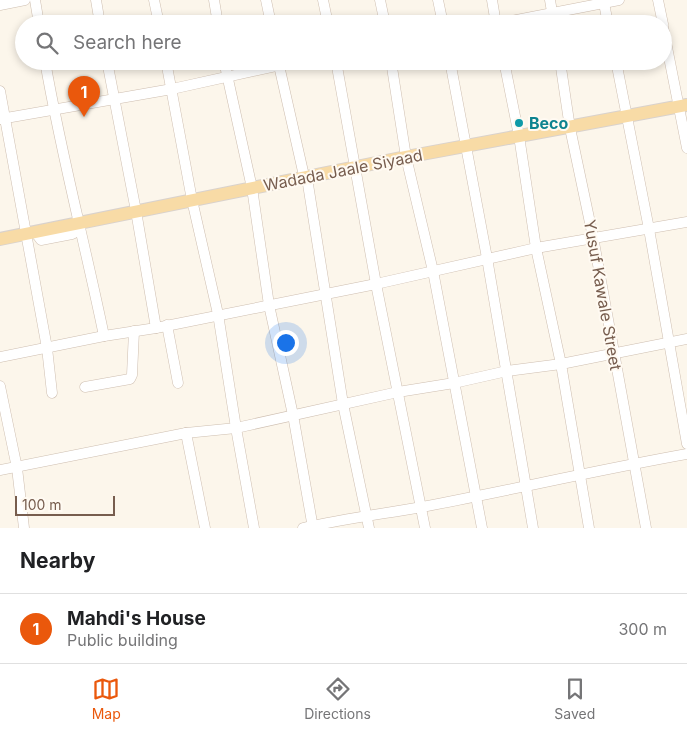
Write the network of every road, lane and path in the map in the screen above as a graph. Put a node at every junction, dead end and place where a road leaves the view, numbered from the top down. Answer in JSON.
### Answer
{"nodes":[{"id":1,"x":24,"y":0,"type":"edge"},
{"id":2,"x":35,"y":0,"type":"edge"},
{"id":3,"x":96,"y":0,"type":"edge"},
{"id":4,"x":154,"y":0,"type":"edge"},
{"id":5,"x":214,"y":0,"type":"edge"},
{"id":6,"x":266,"y":0,"type":"edge"},
{"id":7,"x":323,"y":0,"type":"edge"},
{"id":8,"x":380,"y":0,"type":"edge"},
{"id":9,"x":438,"y":0,"type":"edge"},
{"id":10,"x":492,"y":0,"type":"edge"},
{"id":11,"x":550,"y":0,"type":"edge"},
{"id":12,"x":619,"y":0,"type":"edge"},
{"id":13,"x":658,"y":0,"type":"edge"},
{"id":14,"x":604,"y":3,"type":"junction"},
{"id":15,"x":0,"y":5,"type":"edge"},
{"id":16,"x":553,"y":12,"type":"junction"},
{"id":17,"x":38,"y":15,"type":"edge"},
{"id":18,"x":98,"y":15,"type":"edge"},
{"id":19,"x":156,"y":15,"type":"edge"},
{"id":20,"x":216,"y":15,"type":"edge"},
{"id":21,"x":269,"y":15,"type":"edge"},
{"id":22,"x":326,"y":15,"type":"edge"},
{"id":23,"x":383,"y":15,"type":"edge"},
{"id":24,"x":441,"y":15,"type":"edge"},
{"id":25,"x":494,"y":15,"type":"edge"},
{"id":26,"x":539,"y":15,"type":"edge"},
{"id":27,"x":553,"y":15,"type":"edge"},
{"id":28,"x":606,"y":15,"type":"edge"},
{"id":29,"x":661,"y":15,"type":"edge"},
{"id":30,"x":672,"y":61,"type":"edge"},
{"id":31,"x":47,"y":70,"type":"edge"},
{"id":32,"x":109,"y":70,"type":"edge"},
{"id":33,"x":168,"y":70,"type":"edge"},
{"id":34,"x":226,"y":70,"type":"edge"},
{"id":35,"x":254,"y":70,"type":"edge"},
{"id":36,"x":280,"y":70,"type":"edge"},
{"id":37,"x":338,"y":70,"type":"edge"},
{"id":38,"x":392,"y":70,"type":"edge"},
{"id":39,"x":452,"y":70,"type":"edge"},
{"id":40,"x":506,"y":70,"type":"edge"},
{"id":41,"x":561,"y":70,"type":"edge"},
{"id":42,"x":618,"y":70,"type":"edge"},
{"id":43,"x":227,"y":78,"type":"junction"},
{"id":44,"x":172,"y":89,"type":"junction"},
{"id":45,"x":0,"y":91,"type":"edge"},
{"id":46,"x":114,"y":100,"type":"junction"},
{"id":47,"x":683,"y":106,"type":"edge"},
{"id":48,"x":53,"y":108,"type":"junction"},
{"id":49,"x":626,"y":118,"type":"junction"},
{"id":50,"x":2,"y":119,"type":"edge"},
{"id":51,"x":570,"y":128,"type":"junction"},
{"id":52,"x":519,"y":136,"type":"junction"},
{"id":53,"x":465,"y":146,"type":"junction"},
{"id":54,"x":687,"y":148,"type":"edge"},
{"id":55,"x":406,"y":157,"type":"junction"},
{"id":56,"x":354,"y":168,"type":"junction"},
{"id":57,"x":307,"y":178,"type":"junction"},
{"id":58,"x":252,"y":188,"type":"junction"},
{"id":59,"x":192,"y":200,"type":"junction"},
{"id":60,"x":136,"y":211,"type":"junction"},
{"id":61,"x":687,"y":222,"type":"edge"},
{"id":62,"x":77,"y":223,"type":"junction"},
{"id":63,"x":649,"y":229,"type":"junction"},
{"id":64,"x":30,"y":233,"type":"junction"},
{"id":65,"x":593,"y":237,"type":"junction"},
{"id":66,"x":0,"y":239,"type":"edge"},
{"id":67,"x":536,"y":248,"type":"junction"},
{"id":68,"x":487,"y":258,"type":"junction"},
{"id":69,"x":433,"y":271,"type":"junction"},
{"id":70,"x":376,"y":284,"type":"junction"},
{"id":71,"x":326,"y":294,"type":"junction"},
{"id":72,"x":269,"y":304,"type":"junction"},
{"id":73,"x":218,"y":314,"type":"junction"},
{"id":74,"x":166,"y":325,"type":"junction"},
{"id":75,"x":156,"y":328,"type":"junction"},
{"id":76,"x":134,"y":331,"type":"junction"},
{"id":77,"x":104,"y":336,"type":"junction"},
{"id":78,"x":687,"y":339,"type":"edge"},
{"id":79,"x":668,"y":343,"type":"junction"},
{"id":80,"x":47,"y":348,"type":"junction"},
{"id":81,"x":613,"y":354,"type":"junction"},
{"id":82,"x":0,"y":357,"type":"edge"},
{"id":83,"x":561,"y":364,"type":"junction"},
{"id":84,"x":507,"y":371,"type":"junction"},
{"id":85,"x":178,"y":383,"type":"dead end"},
{"id":86,"x":454,"y":383,"type":"junction"},
{"id":87,"x":0,"y":386,"type":"edge"},
{"id":88,"x":85,"y":387,"type":"dead end"},
{"id":89,"x":398,"y":392,"type":"junction"},
{"id":90,"x":52,"y":393,"type":"dead end"},
{"id":91,"x":343,"y":404,"type":"junction"},
{"id":92,"x":293,"y":415,"type":"junction"},
{"id":93,"x":236,"y":428,"type":"junction"},
{"id":94,"x":186,"y":434,"type":"junction"},
{"id":95,"x":687,"y":444,"type":"edge"},
{"id":96,"x":687,"y":454,"type":"edge"},
{"id":97,"x":634,"y":464,"type":"junction"},
{"id":98,"x":17,"y":468,"type":"junction"},
{"id":99,"x":0,"y":470,"type":"edge"},
{"id":100,"x":580,"y":474,"type":"junction"},
{"id":101,"x":526,"y":487,"type":"junction"},
{"id":102,"x":477,"y":496,"type":"junction"},
{"id":103,"x":422,"y":507,"type":"junction"},
{"id":104,"x":367,"y":516,"type":"junction"},
{"id":105,"x":309,"y":527,"type":"edge"},
{"id":106,"x":24,"y":528,"type":"edge"},
{"id":107,"x":205,"y":528,"type":"edge"},
{"id":108,"x":254,"y":528,"type":"edge"},
{"id":109,"x":369,"y":528,"type":"edge"},
{"id":110,"x":426,"y":528,"type":"edge"},
{"id":111,"x":482,"y":528,"type":"edge"},
{"id":112,"x":534,"y":528,"type":"edge"},
{"id":113,"x":589,"y":528,"type":"edge"},
{"id":114,"x":646,"y":528,"type":"edge"}],
"edges":[{"from":1,"to":15,"type":"street"},
{"from":2,"to":17,"type":"street"},
{"from":3,"to":18,"type":"street"},
{"from":4,"to":19,"type":"street"},
{"from":5,"to":20,"type":"street"},
{"from":6,"to":21,"type":"street"},
{"from":7,"to":22,"type":"street"},
{"from":8,"to":23,"type":"street"},
{"from":9,"to":24,"type":"street"},
{"from":10,"to":25,"type":"street"},
{"from":11,"to":16,"type":"street"},
{"from":12,"to":14,"type":"street"},
{"from":13,"to":29,"type":"street"},
{"from":14,"to":16,"type":"street"},
{"from":14,"to":28,"type":"street"},
{"from":16,"to":26,"type":"street"},
{"from":16,"to":27,"type":"street"},
{"from":30,"to":47,"type":"street"},
{"from":31,"to":48,"type":"street"},
{"from":32,"to":46,"type":"street"},
{"from":33,"to":44,"type":"street"},
{"from":34,"to":43,"type":"street"},
{"from":35,"to":43,"type":"street"},
{"from":36,"to":57,"type":"street"},
{"from":37,"to":56,"type":"street"},
{"from":38,"to":55,"type":"street"},
{"from":39,"to":53,"type":"street"},
{"from":40,"to":52,"type":"street"},
{"from":41,"to":51,"type":"street","name":"Yusuf Kawale Street"},
{"from":42,"to":49,"type":"street"},
{"from":43,"to":44,"type":"street"},
{"from":43,"to":58,"type":"street"},
{"from":44,"to":46,"type":"street"},
{"from":44,"to":59,"type":"street"},
{"from":45,"to":50,"type":"street"},
{"from":46,"to":48,"type":"street"},
{"from":46,"to":60,"type":"street"},
{"from":47,"to":49,"type":"main road","name":"Wadada Jaale Siyaad"},
{"from":47,"to":54,"type":"street"},
{"from":48,"to":50,"type":"street"},
{"from":48,"to":62,"type":"street"},
{"from":49,"to":51,"type":"main road","name":"Wadada Jaale Siyaad"},
{"from":49,"to":63,"type":"street"},
{"from":50,"to":64,"type":"street"},
{"from":51,"to":52,"type":"main road","name":"Wadada Jaale Siyaad"},
{"from":51,"to":65,"type":"street","name":"Yusuf Kawale Street"},
{"from":52,"to":53,"type":"main road","name":"Wadada Jaale Siyaad"},
{"from":52,"to":67,"type":"street"},
{"from":53,"to":55,"type":"main road","name":"Wadada Jaale Siyaad"},
{"from":53,"to":68,"type":"street"},
{"from":55,"to":56,"type":"main road","name":"Wadada Jaale Siyaad"},
{"from":55,"to":69,"type":"street"},
{"from":56,"to":57,"type":"main road","name":"Wadada Jaale Siyaad"},
{"from":56,"to":70,"type":"street"},
{"from":57,"to":58,"type":"main road","name":"Wadada Jaale Siyaad"},
{"from":57,"to":71,"type":"street"},
{"from":58,"to":59,"type":"main road","name":"Wadada Jaale Siyaad"},
{"from":58,"to":72,"type":"street"},
{"from":59,"to":60,"type":"main road","name":"Wadada Jaale Siyaad"},
{"from":59,"to":73,"type":"street"},
{"from":60,"to":62,"type":"main road","name":"Wadada Jaale Siyaad"},
{"from":60,"to":75,"type":"street"},
{"from":61,"to":63,"type":"street"},
{"from":62,"to":64,"type":"main road","name":"Wadada Jaale Siyaad"},
{"from":62,"to":77,"type":"street"},
{"from":63,"to":65,"type":"street"},
{"from":63,"to":79,"type":"street"},
{"from":64,"to":66,"type":"main road","name":"Wadada Jaale Siyaad"},
{"from":64,"to":80,"type":"street"},
{"from":65,"to":67,"type":"street"},
{"from":65,"to":81,"type":"street","name":"Yusuf Kawale Street"},
{"from":67,"to":68,"type":"street"},
{"from":67,"to":83,"type":"street"},
{"from":68,"to":69,"type":"street"},
{"from":68,"to":84,"type":"street"},
{"from":69,"to":70,"type":"street"},
{"from":69,"to":86,"type":"street"},
{"from":70,"to":71,"type":"street"},
{"from":70,"to":89,"type":"street"},
{"from":71,"to":72,"type":"street"},
{"from":71,"to":91,"type":"street"},
{"from":72,"to":73,"type":"street"},
{"from":72,"to":92,"type":"street"},
{"from":73,"to":74,"type":"street"},
{"from":73,"to":93,"type":"street"},
{"from":74,"to":75,"type":"street"},
{"from":74,"to":85,"type":"street"},
{"from":75,"to":76,"type":"street"},
{"from":76,"to":77,"type":"street"},
{"from":76,"to":88,"type":"street"},
{"from":77,"to":80,"type":"street"},
{"from":78,"to":79,"type":"street"},
{"from":79,"to":81,"type":"street"},
{"from":79,"to":95,"type":"street"},
{"from":80,"to":82,"type":"street"},
{"from":80,"to":90,"type":"street"},
{"from":81,"to":83,"type":"street"},
{"from":81,"to":97,"type":"street","name":"Yusuf Kawale Street"},
{"from":83,"to":84,"type":"street"},
{"from":83,"to":100,"type":"street"},
{"from":84,"to":86,"type":"street"},
{"from":84,"to":101,"type":"street"},
{"from":86,"to":89,"type":"street"},
{"from":86,"to":102,"type":"street"},
{"from":87,"to":98,"type":"street"},
{"from":89,"to":91,"type":"street"},
{"from":89,"to":103,"type":"street"},
{"from":91,"to":92,"type":"street"},
{"from":91,"to":104,"type":"street"},
{"from":92,"to":93,"type":"street"},
{"from":92,"to":105,"type":"street"},
{"from":93,"to":94,"type":"street"},
{"from":93,"to":108,"type":"street"},
{"from":94,"to":98,"type":"street"},
{"from":94,"to":107,"type":"street"},
{"from":96,"to":97,"type":"street"},
{"from":97,"to":100,"type":"street"},
{"from":97,"to":114,"type":"street","name":"Yusuf Kawale Street"},
{"from":98,"to":99,"type":"street"},
{"from":98,"to":106,"type":"street"},
{"from":100,"to":101,"type":"street"},
{"from":100,"to":113,"type":"street"},
{"from":101,"to":102,"type":"street"},
{"from":101,"to":112,"type":"street"},
{"from":102,"to":103,"type":"street"},
{"from":102,"to":111,"type":"street"},
{"from":103,"to":104,"type":"street"},
{"from":103,"to":110,"type":"street"},
{"from":104,"to":105,"type":"street"},
{"from":104,"to":109,"type":"street"}]}
